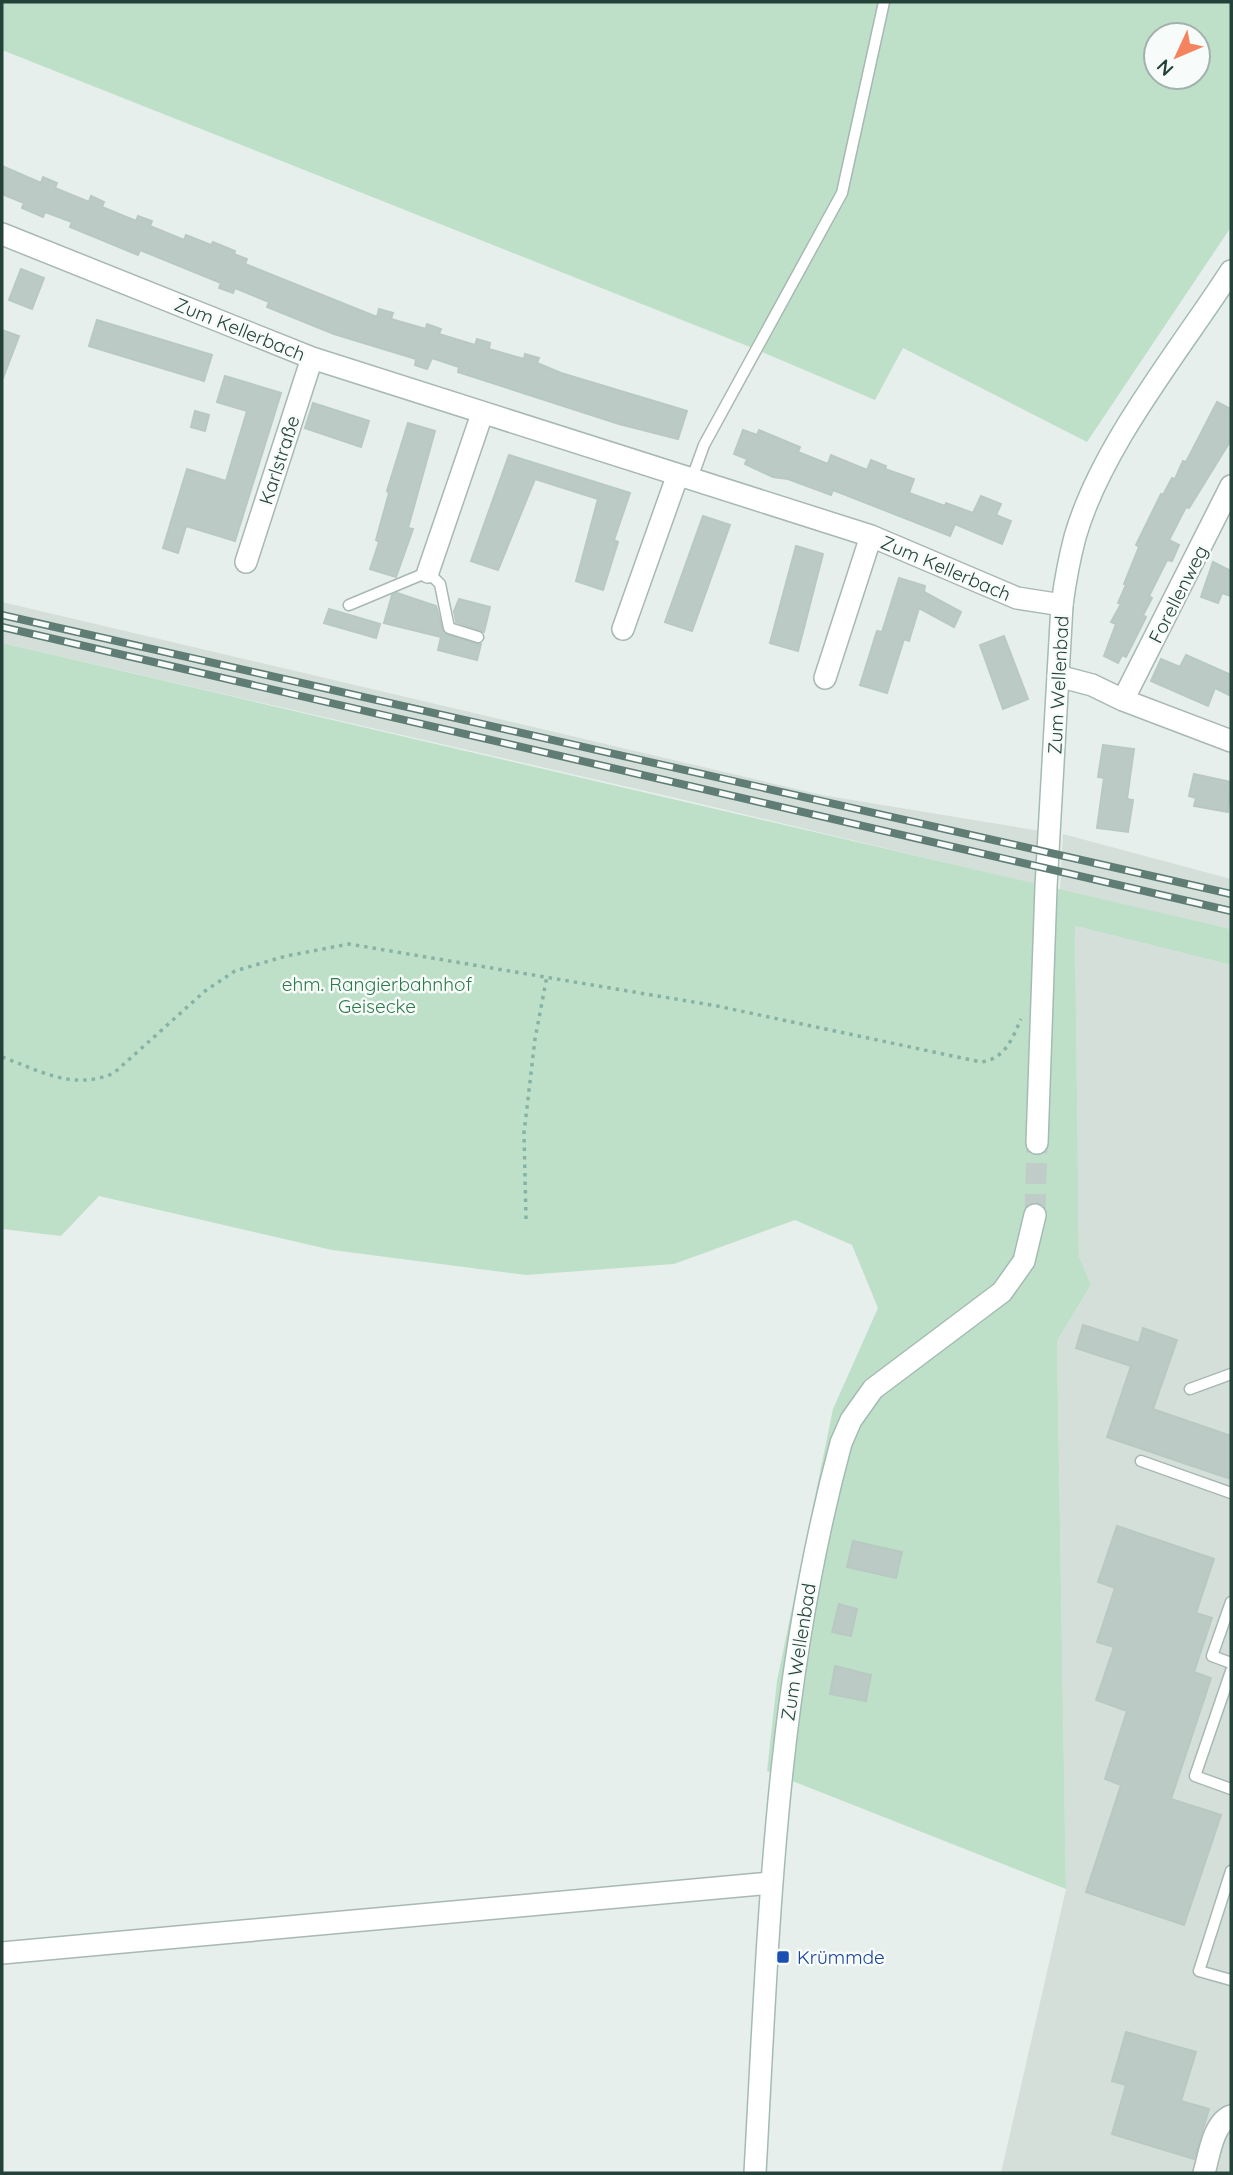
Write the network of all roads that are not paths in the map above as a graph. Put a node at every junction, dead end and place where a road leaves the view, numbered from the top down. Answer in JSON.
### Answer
{"nodes":[{"id":1,"x":884,"y":2,"type":"edge"},
{"id":2,"x":2,"y":234,"type":"edge"},
{"id":3,"x":1231,"y":271,"type":"edge"},
{"id":4,"x":312,"y":358,"type":"junction"},
{"id":5,"x":481,"y":414,"type":"junction"},
{"id":6,"x":684,"y":479,"type":"junction"},
{"id":7,"x":1231,"y":486,"type":"edge"},
{"id":8,"x":871,"y":536,"type":"junction"},
{"id":9,"x":246,"y":562,"type":"dead end"},
{"id":10,"x":428,"y":572,"type":"junction"},
{"id":11,"x":349,"y":605,"type":"dead end"},
{"id":12,"x":1062,"y":605,"type":"junction"},
{"id":13,"x":623,"y":629,"type":"dead end"},
{"id":14,"x":478,"y":636,"type":"dead end"},
{"id":15,"x":1058,"y":676,"type":"junction"},
{"id":16,"x":825,"y":678,"type":"dead end"},
{"id":17,"x":1123,"y":700,"type":"junction"},
{"id":18,"x":1231,"y":741,"type":"edge"},
{"id":19,"x":1037,"y":1143,"type":"tunnel mouth"},
{"id":20,"x":1035,"y":1215,"type":"tunnel mouth"},
{"id":21,"x":1231,"y":1374,"type":"edge"},
{"id":22,"x":1190,"y":1389,"type":"dead end"},
{"id":23,"x":1141,"y":1461,"type":"dead end"},
{"id":24,"x":1231,"y":1493,"type":"edge"},
{"id":25,"x":1231,"y":1602,"type":"edge"},
{"id":26,"x":1231,"y":1663,"type":"edge"},
{"id":27,"x":1231,"y":1671,"type":"edge"},
{"id":28,"x":1231,"y":1789,"type":"edge"},
{"id":29,"x":1231,"y":1871,"type":"edge"},
{"id":30,"x":771,"y":1883,"type":"junction"},
{"id":31,"x":1226,"y":1902,"type":"edge"},
{"id":32,"x":2,"y":1953,"type":"edge"},
{"id":33,"x":1231,"y":1980,"type":"edge"},
{"id":34,"x":1231,"y":2116,"type":"edge"},
{"id":35,"x":755,"y":2173,"type":"edge"},
{"id":36,"x":1204,"y":2173,"type":"edge"}],
"edges":[{"from":1,"to":6,"type":"lane"},
{"from":2,"to":4,"type":"street","name":"Zum Kellerbach"},
{"from":3,"to":12,"type":"street","name":"Zum Wellenbad"},
{"from":4,"to":5,"type":"street","name":"Zum Kellerbach"},
{"from":4,"to":9,"type":"street","name":"Karlstraße"},
{"from":5,"to":6,"type":"street","name":"Zum Kellerbach"},
{"from":5,"to":10,"type":"street"},
{"from":6,"to":8,"type":"street","name":"Zum Kellerbach"},
{"from":6,"to":13,"type":"street"},
{"from":7,"to":17,"type":"street","name":"Forellenweg"},
{"from":8,"to":12,"type":"street","name":"Zum Kellerbach"},
{"from":8,"to":16,"type":"street","name":"Zum Kellerbach"},
{"from":10,"to":11,"type":"lane"},
{"from":10,"to":14,"type":"lane"},
{"from":12,"to":15,"type":"street","name":"Zum Wellenbad"},
{"from":15,"to":17,"type":"street"},
{"from":15,"to":19,"type":"street","name":"Zum Wellenbad"},
{"from":17,"to":18,"type":"street"},
{"from":20,"to":30,"type":"street","name":"Zum Wellenbad"},
{"from":21,"to":22,"type":"lane"},
{"from":23,"to":24,"type":"lane"},
{"from":25,"to":26,"type":"lane"},
{"from":27,"to":28,"type":"lane"},
{"from":29,"to":31,"type":"lane"},
{"from":30,"to":32,"type":"street"},
{"from":30,"to":35,"type":"street","name":"Zum Wellenbad"},
{"from":31,"to":33,"type":"lane"},
{"from":34,"to":36,"type":"street"}]}
